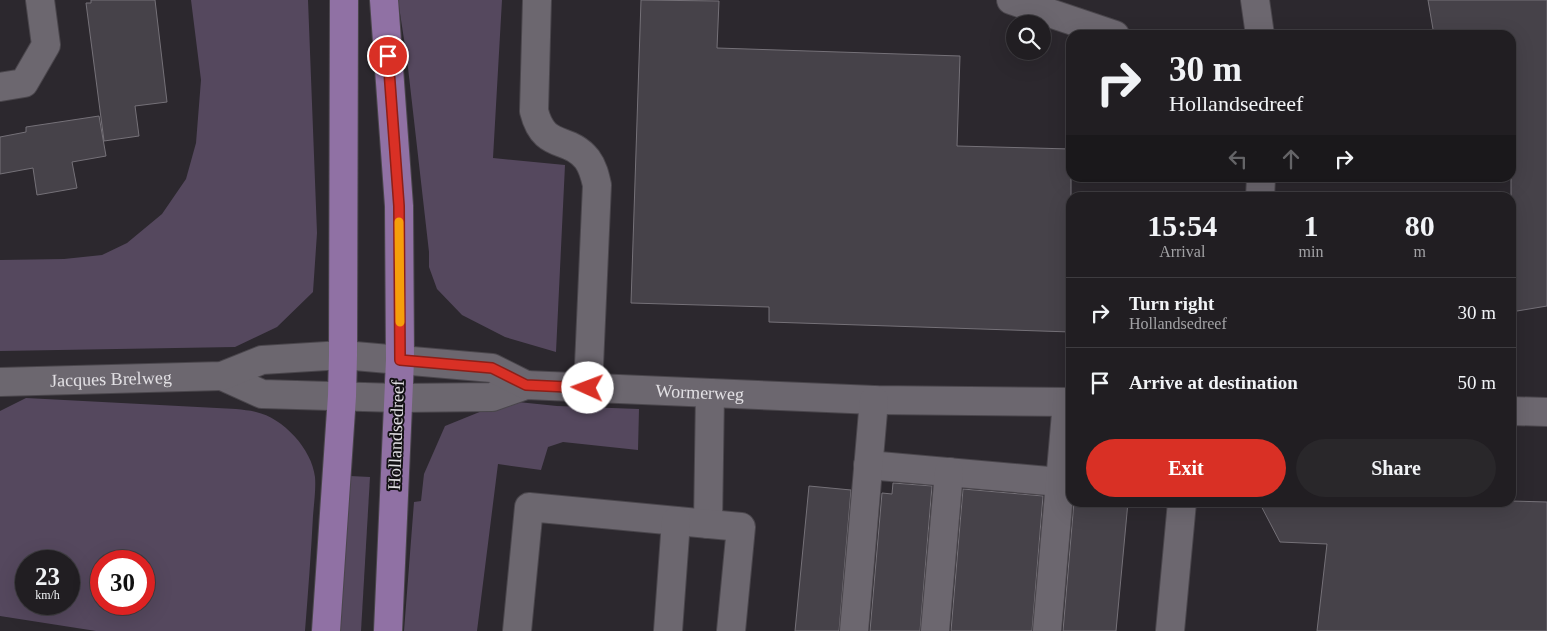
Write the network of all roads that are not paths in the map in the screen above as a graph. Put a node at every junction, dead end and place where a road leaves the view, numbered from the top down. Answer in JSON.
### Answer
{"nodes":[{"id":1,"x":40,"y":0,"type":"edge"},
{"id":2,"x":344,"y":0,"type":"edge"},
{"id":3,"x":384,"y":0,"type":"edge"},
{"id":4,"x":537,"y":0,"type":"edge"},
{"id":5,"x":1012,"y":0,"type":"edge"},
{"id":6,"x":1255,"y":0,"type":"edge"},
{"id":7,"x":1100,"y":30,"type":"edge"},
{"id":8,"x":1259,"y":30,"type":"edge"},
{"id":9,"x":0,"y":87,"type":"edge"},
{"id":10,"x":343,"y":356,"type":"junction"},
{"id":11,"x":400,"y":360,"type":"junction"},
{"id":12,"x":222,"y":376,"type":"junction"},
{"id":13,"x":0,"y":382,"type":"edge"},
{"id":14,"x":526,"y":385,"type":"junction"},
{"id":15,"x":588,"y":388,"type":"junction"},
{"id":16,"x":710,"y":393,"type":"junction"},
{"id":17,"x":342,"y":396,"type":"junction"},
{"id":18,"x":398,"y":398,"type":"junction"},
{"id":19,"x":874,"y":400,"type":"junction"},
{"id":20,"x":1066,"y":402,"type":"edge"},
{"id":21,"x":1516,"y":411,"type":"edge"},
{"id":22,"x":1547,"y":412,"type":"edge"},
{"id":23,"x":1066,"y":429,"type":"edge"},
{"id":24,"x":868,"y":465,"type":"junction"},
{"id":25,"x":949,"y":472,"type":"junction"},
{"id":26,"x":1060,"y":482,"type":"junction"},
{"id":27,"x":1182,"y":507,"type":"edge"},
{"id":28,"x":676,"y":521,"type":"junction"},
{"id":29,"x":708,"y":524,"type":"junction"},
{"id":30,"x":326,"y":631,"type":"edge"},
{"id":31,"x":388,"y":631,"type":"edge"},
{"id":32,"x":517,"y":631,"type":"edge"},
{"id":33,"x":668,"y":631,"type":"edge"},
{"id":34,"x":731,"y":631,"type":"edge"},
{"id":35,"x":854,"y":631,"type":"edge"},
{"id":36,"x":935,"y":631,"type":"edge"},
{"id":37,"x":1047,"y":631,"type":"edge"},
{"id":38,"x":1170,"y":631,"type":"edge"}],
"edges":[{"from":1,"to":9,"type":"street"},
{"from":2,"to":10,"type":"main road"},
{"from":3,"to":11,"type":"main road","name":"Hollandsedreef"},
{"from":4,"to":15,"type":"street"},
{"from":5,"to":7,"type":"street"},
{"from":6,"to":8,"type":"street"},
{"from":10,"to":11,"type":"street","name":"Jacques Brelweg"},
{"from":10,"to":12,"type":"street","name":"Jacques Brelweg"},
{"from":10,"to":17,"type":"main road"},
{"from":11,"to":14,"type":"street","name":"Wormerweg"},
{"from":11,"to":18,"type":"main road","name":"Hollandsedreef"},
{"from":12,"to":13,"type":"street","name":"Jacques Brelweg"},
{"from":12,"to":17,"type":"street","name":"Jacques Brelweg"},
{"from":14,"to":15,"type":"street","name":"Wormerweg"},
{"from":14,"to":18,"type":"street","name":"Wormerweg"},
{"from":15,"to":16,"type":"street","name":"Wormerweg"},
{"from":16,"to":19,"type":"street","name":"Wormerweg"},
{"from":16,"to":29,"type":"street"},
{"from":17,"to":18,"type":"street","name":"Jacques Brelweg"},
{"from":17,"to":30,"type":"main road"},
{"from":18,"to":31,"type":"main road","name":"Hollandsedreef"},
{"from":19,"to":20,"type":"street","name":"Wormerweg"},
{"from":19,"to":24,"type":"street"},
{"from":21,"to":22,"type":"street"},
{"from":23,"to":26,"type":"street","name":"Wormerweg"},
{"from":24,"to":25,"type":"street"},
{"from":24,"to":35,"type":"street"},
{"from":25,"to":26,"type":"street"},
{"from":25,"to":36,"type":"street"},
{"from":26,"to":37,"type":"street","name":"Wormerweg"},
{"from":27,"to":38,"type":"street"},
{"from":28,"to":29,"type":"street"},
{"from":28,"to":32,"type":"street"},
{"from":28,"to":33,"type":"street"},
{"from":29,"to":34,"type":"street"}]}
